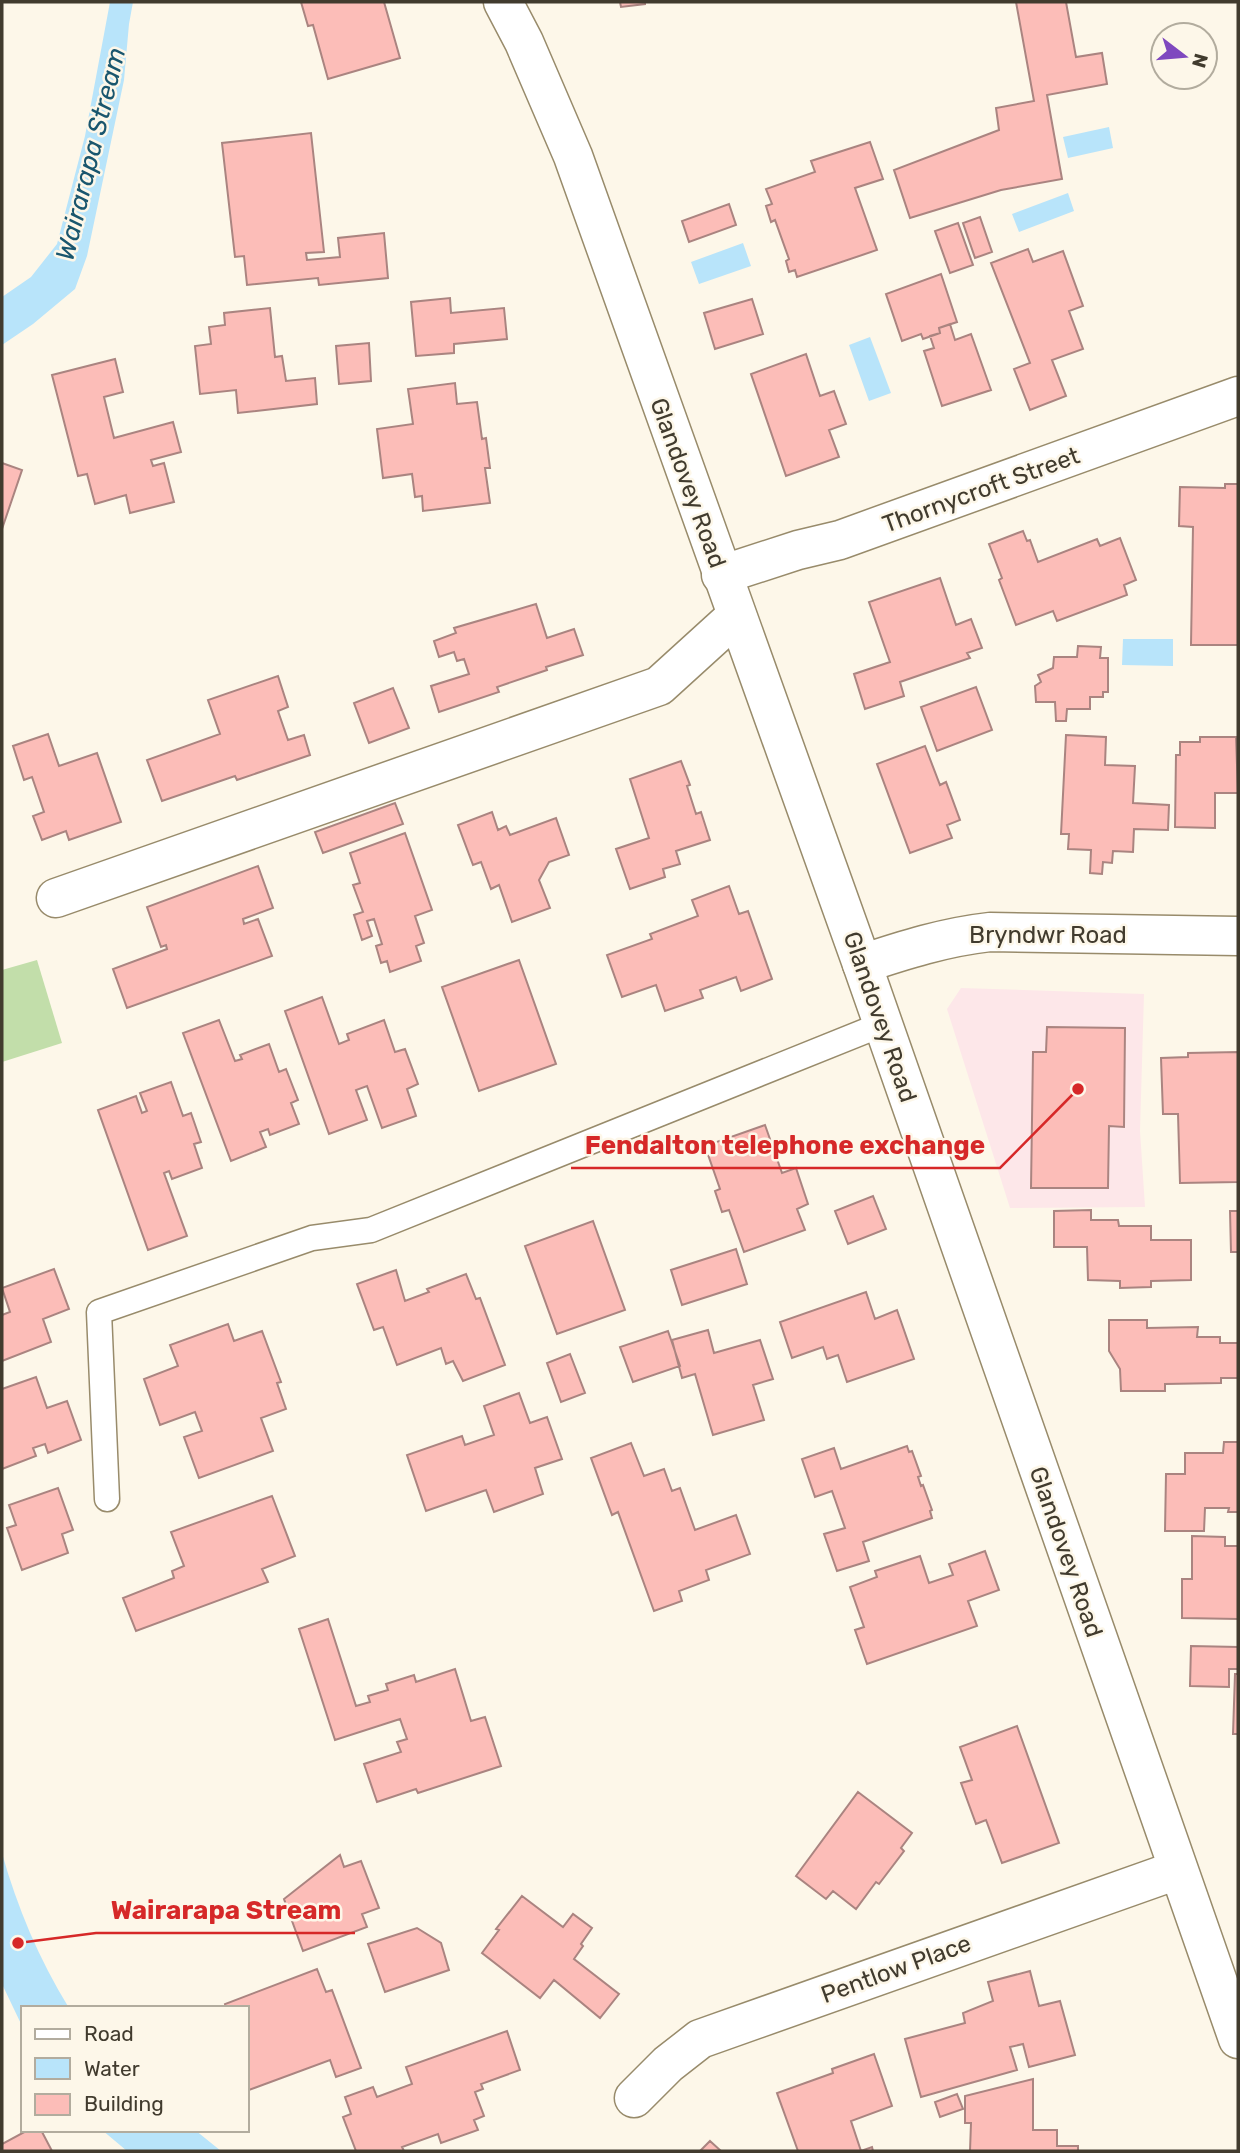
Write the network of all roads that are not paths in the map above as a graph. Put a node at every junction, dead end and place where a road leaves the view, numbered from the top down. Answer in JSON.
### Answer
{"nodes":[{"id":1,"x":503,"y":2,"type":"edge"},
{"id":2,"x":1238,"y":396,"type":"edge"},
{"id":3,"x":721,"y":575,"type":"junction"},
{"id":4,"x":736,"y":617,"type":"junction"},
{"id":5,"x":56,"y":898,"type":"dead end"},
{"id":6,"x":1238,"y":936,"type":"edge"},
{"id":7,"x":862,"y":964,"type":"junction"},
{"id":8,"x":883,"y":1024,"type":"junction"},
{"id":9,"x":107,"y":1499,"type":"dead end"},
{"id":10,"x":1177,"y":1870,"type":"junction"},
{"id":11,"x":1238,"y":2039,"type":"edge"},
{"id":12,"x":634,"y":2098,"type":"dead end"}],
"edges":[{"from":1,"to":3,"type":"street","name":"Glandovey Road"},
{"from":2,"to":3,"type":"street","name":"Thornycroft Street"},
{"from":3,"to":4,"type":"street","name":"Glandovey Road"},
{"from":4,"to":5,"type":"street"},
{"from":4,"to":7,"type":"street","name":"Glandovey Road"},
{"from":6,"to":7,"type":"street","name":"Bryndwr Road"},
{"from":7,"to":8,"type":"street","name":"Glandovey Road"},
{"from":8,"to":9,"type":"lane"},
{"from":8,"to":10,"type":"street","name":"Glandovey Road"},
{"from":10,"to":11,"type":"street","name":"Glandovey Road"},
{"from":10,"to":12,"type":"street","name":"Pentlow Place"}]}
